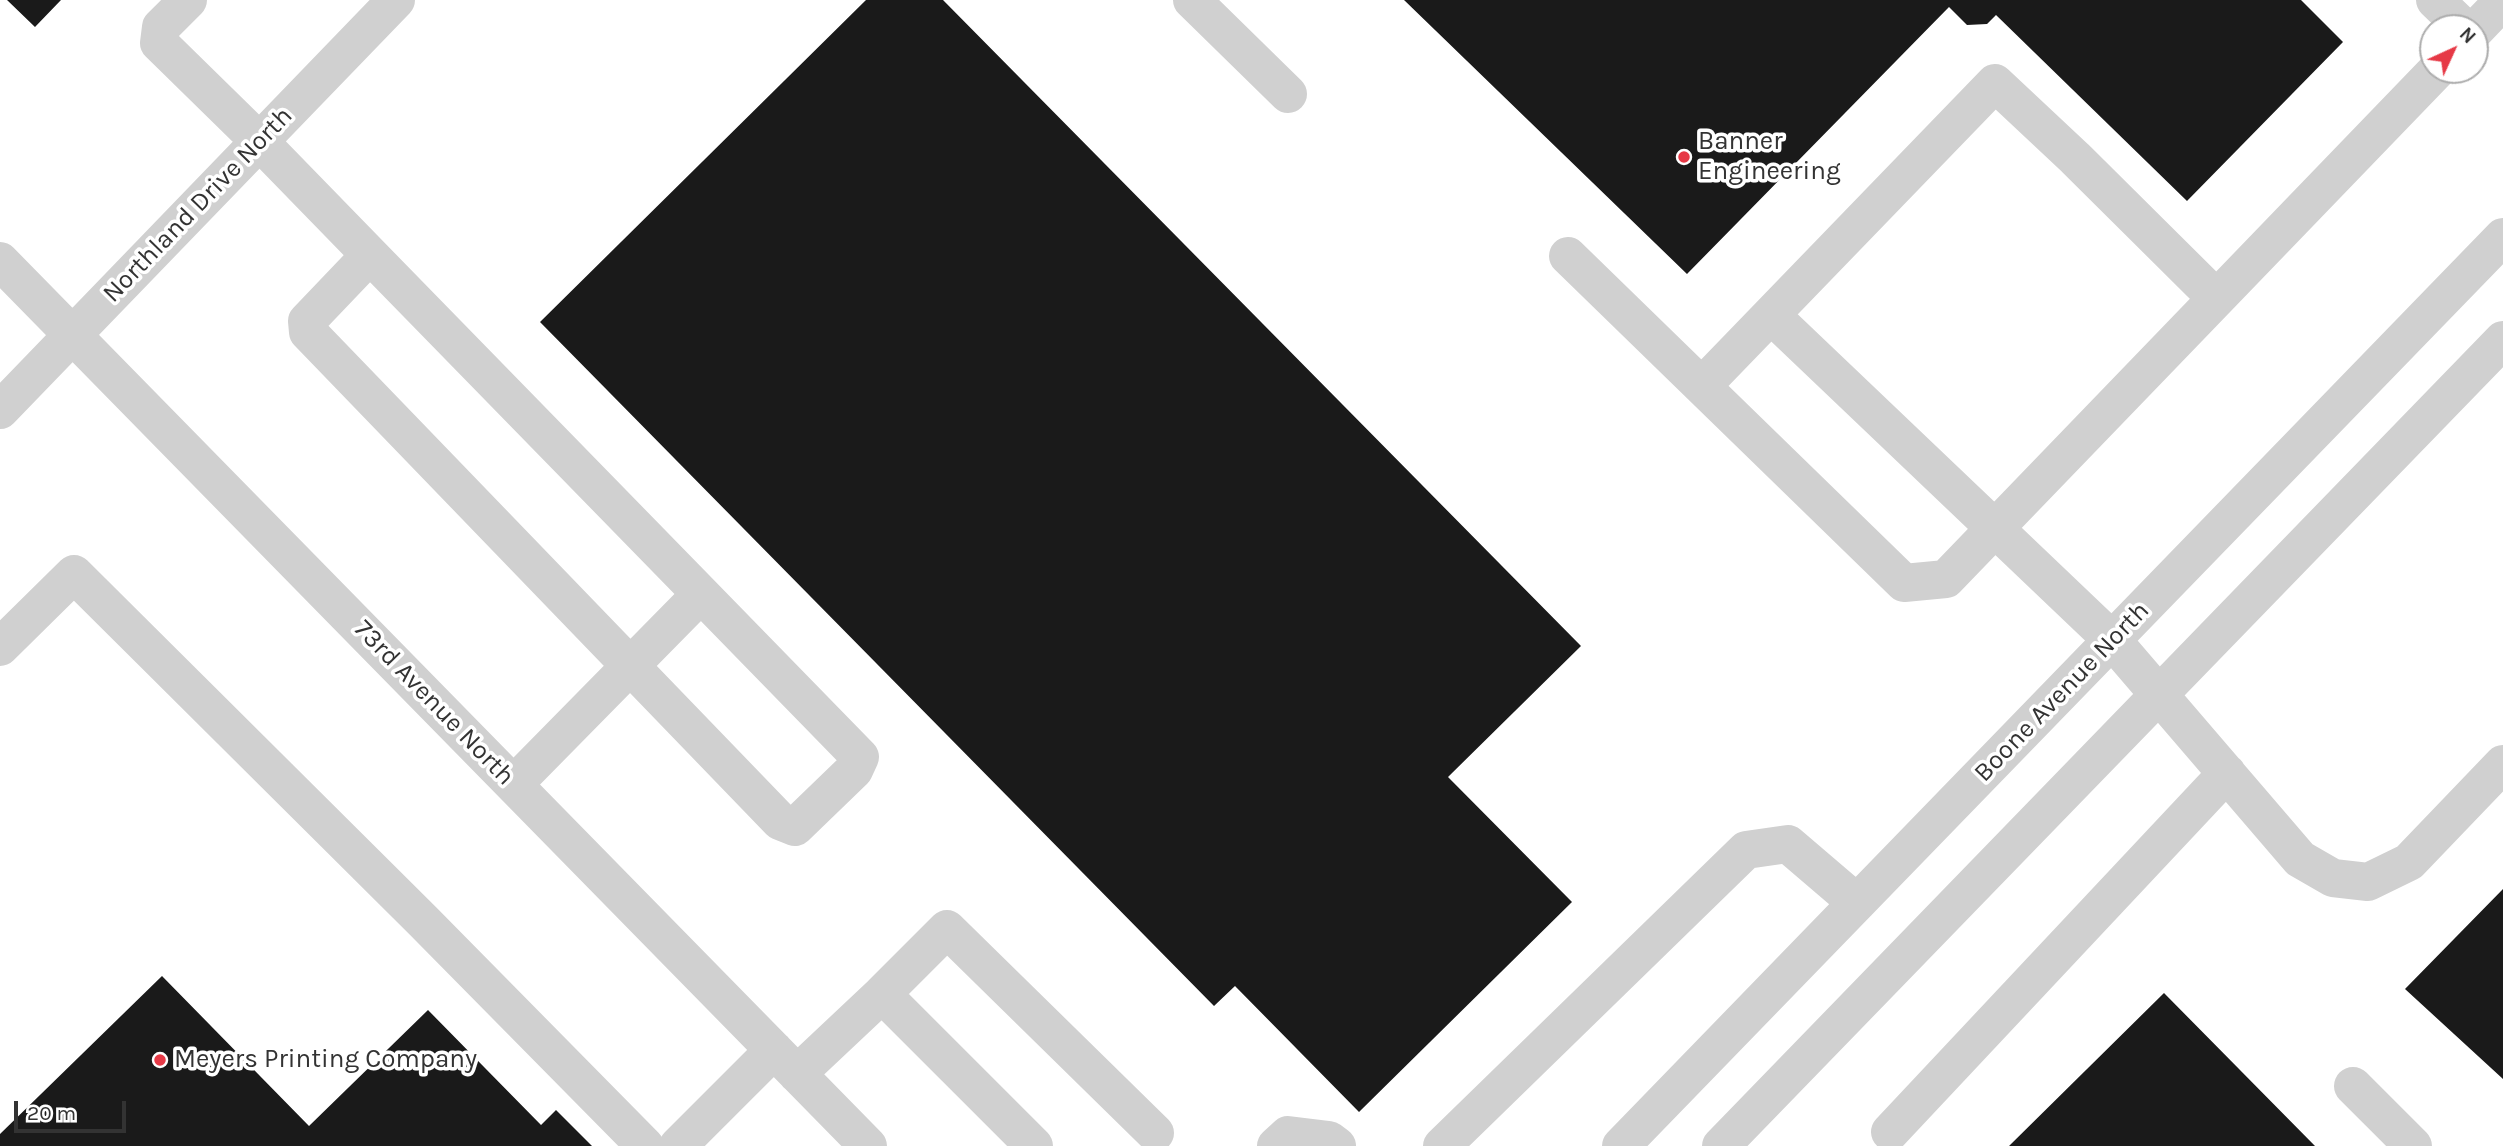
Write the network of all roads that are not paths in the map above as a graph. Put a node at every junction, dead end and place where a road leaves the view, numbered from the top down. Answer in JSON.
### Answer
{"nodes":[{"id":1,"x":188,"y":0,"type":"edge"},
{"id":2,"x":396,"y":0,"type":"edge"},
{"id":3,"x":1192,"y":0,"type":"edge"},
{"id":4,"x":2435,"y":0,"type":"edge"},
{"id":5,"x":2503,"y":1,"type":"edge"},
{"id":6,"x":2450,"y":14,"type":"edge"},
{"id":7,"x":2489,"y":16,"type":"edge"},
{"id":8,"x":2423,"y":84,"type":"edge"},
{"id":9,"x":1288,"y":94,"type":"dead end"},
{"id":10,"x":259,"y":141,"type":"junction"},
{"id":11,"x":2503,"y":237,"type":"edge"},
{"id":12,"x":370,"y":255,"type":"junction"},
{"id":13,"x":1568,"y":256,"type":"dead end"},
{"id":14,"x":0,"y":261,"type":"edge"},
{"id":15,"x":2216,"y":298,"type":"junction"},
{"id":16,"x":1772,"y":316,"type":"junction"},
{"id":17,"x":73,"y":335,"type":"junction"},
{"id":18,"x":2503,"y":340,"type":"edge"},
{"id":19,"x":1702,"y":386,"type":"junction"},
{"id":20,"x":0,"y":410,"type":"edge"},
{"id":21,"x":1994,"y":528,"type":"junction"},
{"id":22,"x":701,"y":594,"type":"junction"},
{"id":23,"x":2112,"y":640,"type":"junction"},
{"id":24,"x":0,"y":647,"type":"edge"},
{"id":25,"x":630,"y":666,"type":"junction"},
{"id":26,"x":2160,"y":693,"type":"junction"},
{"id":27,"x":2503,"y":764,"type":"edge"},
{"id":28,"x":2227,"y":773,"type":"junction"},
{"id":29,"x":514,"y":784,"type":"junction"},
{"id":30,"x":1857,"y":903,"type":"junction"},
{"id":31,"x":882,"y":994,"type":"junction"},
{"id":32,"x":785,"y":1062,"type":"junction"},
{"id":33,"x":2353,"y":1086,"type":"dead end"},
{"id":34,"x":1890,"y":1132,"type":"dead end"},
{"id":35,"x":1154,"y":1133,"type":"dead end"},
{"id":36,"x":645,"y":1146,"type":"edge"},
{"id":37,"x":678,"y":1146,"type":"edge"},
{"id":38,"x":868,"y":1146,"type":"edge"},
{"id":39,"x":1034,"y":1146,"type":"edge"},
{"id":40,"x":1276,"y":1146,"type":"edge"},
{"id":41,"x":1336,"y":1146,"type":"edge"},
{"id":42,"x":1443,"y":1146,"type":"edge"},
{"id":43,"x":1621,"y":1146,"type":"edge"},
{"id":44,"x":1721,"y":1146,"type":"edge"},
{"id":45,"x":2413,"y":1146,"type":"edge"}],
"edges":[{"from":1,"to":10,"type":"street"},
{"from":2,"to":10,"type":"street","name":"Northland Drive North"},
{"from":3,"to":9,"type":"street"},
{"from":4,"to":6,"type":"street"},
{"from":5,"to":7,"type":"street"},
{"from":8,"to":15,"type":"street"},
{"from":10,"to":12,"type":"street"},
{"from":10,"to":17,"type":"street","name":"Northland Drive North"},
{"from":11,"to":23,"type":"street","name":"Boone Avenue North"},
{"from":12,"to":22,"type":"street"},
{"from":12,"to":25,"type":"street"},
{"from":13,"to":19,"type":"street"},
{"from":14,"to":17,"type":"street","name":"73rd Avenue North"},
{"from":15,"to":16,"type":"street"},
{"from":15,"to":21,"type":"street"},
{"from":16,"to":19,"type":"street"},
{"from":16,"to":21,"type":"street"},
{"from":17,"to":20,"type":"street","name":"Northland Drive North"},
{"from":17,"to":29,"type":"street","name":"73rd Avenue North"},
{"from":18,"to":26,"type":"street"},
{"from":19,"to":21,"type":"street"},
{"from":21,"to":23,"type":"street"},
{"from":22,"to":25,"type":"street"},
{"from":22,"to":25,"type":"street"},
{"from":23,"to":26,"type":"street"},
{"from":23,"to":30,"type":"street","name":"Boone Avenue North"},
{"from":24,"to":36,"type":"street"},
{"from":25,"to":29,"type":"street"},
{"from":26,"to":28,"type":"street"},
{"from":26,"to":44,"type":"street"},
{"from":27,"to":28,"type":"street"},
{"from":28,"to":34,"type":"street"},
{"from":29,"to":32,"type":"street","name":"73rd Avenue North"},
{"from":30,"to":42,"type":"street"},
{"from":30,"to":43,"type":"street","name":"Boone Avenue North"},
{"from":31,"to":32,"type":"street"},
{"from":31,"to":35,"type":"street"},
{"from":31,"to":39,"type":"street"},
{"from":32,"to":37,"type":"street"},
{"from":32,"to":38,"type":"street","name":"73rd Avenue North"},
{"from":33,"to":45,"type":"street"},
{"from":40,"to":41,"type":"street"}]}
